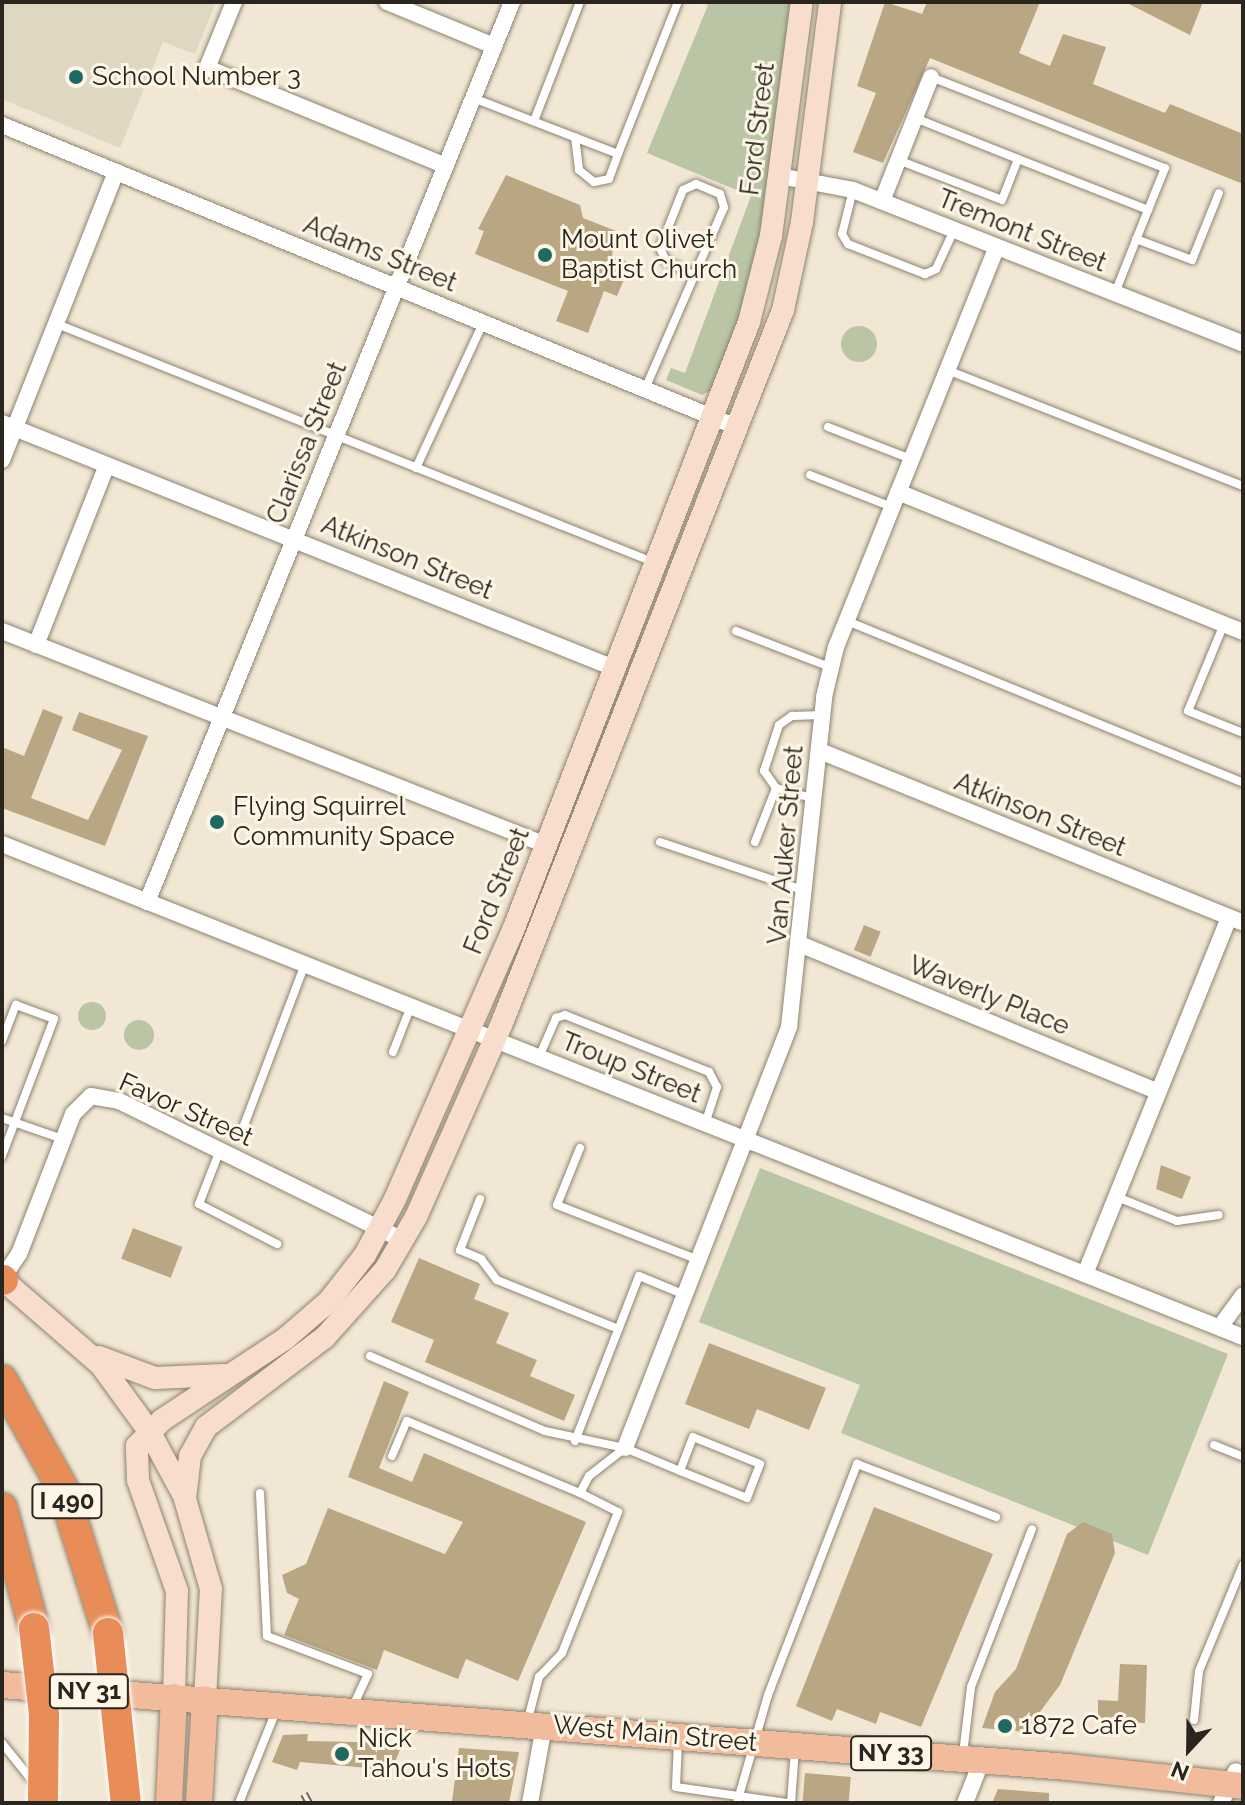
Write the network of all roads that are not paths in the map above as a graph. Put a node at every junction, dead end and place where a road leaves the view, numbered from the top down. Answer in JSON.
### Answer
{"nodes":[{"id":1,"x":234,"y":2,"type":"edge"},
{"id":2,"x":387,"y":2,"type":"edge"},
{"id":3,"x":512,"y":2,"type":"edge"},
{"id":4,"x":580,"y":2,"type":"edge"},
{"id":5,"x":678,"y":2,"type":"edge"},
{"id":6,"x":802,"y":2,"type":"edge"},
{"id":7,"x":830,"y":2,"type":"edge"},
{"id":8,"x":494,"y":46,"type":"junction"},
{"id":9,"x":931,"y":77,"type":"joint"},
{"id":10,"x":473,"y":98,"type":"junction"},
{"id":11,"x":915,"y":118,"type":"junction"},
{"id":12,"x":534,"y":121,"type":"junction"},
{"id":13,"x":2,"y":125,"type":"edge"},
{"id":14,"x":575,"y":137,"type":"junction"},
{"id":15,"x":618,"y":154,"type":"junction"},
{"id":16,"x":1018,"y":159,"type":"junction"},
{"id":17,"x":898,"y":160,"type":"junction"},
{"id":18,"x":446,"y":166,"type":"junction"},
{"id":19,"x":116,"y":172,"type":"junction"},
{"id":20,"x":779,"y":176,"type":"junction"},
{"id":21,"x":808,"y":180,"type":"junction"},
{"id":22,"x":853,"y":190,"type":"junction"},
{"id":23,"x":1219,"y":193,"type":"dead end"},
{"id":24,"x":882,"y":201,"type":"junction"},
{"id":25,"x":1148,"y":210,"type":"junction"},
{"id":26,"x":954,"y":230,"type":"junction"},
{"id":27,"x":1136,"y":239,"type":"junction"},
{"id":28,"x":996,"y":248,"type":"junction"},
{"id":29,"x":691,"y":274,"type":"junction"},
{"id":30,"x":396,"y":287,"type":"junction"},
{"id":31,"x":1115,"y":293,"type":"junction"},
{"id":32,"x":483,"y":323,"type":"junction"},
{"id":33,"x":56,"y":324,"type":"junction"},
{"id":34,"x":1243,"y":344,"type":"edge"},
{"id":35,"x":947,"y":370,"type":"junction"},
{"id":36,"x":645,"y":389,"type":"junction"},
{"id":37,"x":713,"y":417,"type":"junction"},
{"id":38,"x":8,"y":426,"type":"edge"},
{"id":39,"x":828,"y":427,"type":"dead end"},
{"id":40,"x":739,"y":428,"type":"junction"},
{"id":41,"x":336,"y":436,"type":"junction"},
{"id":42,"x":911,"y":459,"type":"junction"},
{"id":43,"x":2,"y":460,"type":"edge"},
{"id":44,"x":107,"y":465,"type":"junction"},
{"id":45,"x":416,"y":468,"type":"junction"},
{"id":46,"x":810,"y":475,"type":"dead end"},
{"id":47,"x":1243,"y":486,"type":"edge"},
{"id":48,"x":895,"y":500,"type":"junction"},
{"id":49,"x":294,"y":539,"type":"junction"},
{"id":50,"x":655,"y":563,"type":"junction"},
{"id":51,"x":846,"y":621,"type":"junction"},
{"id":52,"x":1224,"y":624,"type":"junction"},
{"id":53,"x":2,"y":631,"type":"edge"},
{"id":54,"x":736,"y":631,"type":"dead end"},
{"id":55,"x":1243,"y":632,"type":"edge"},
{"id":56,"x":36,"y":645,"type":"junction"},
{"id":57,"x":830,"y":667,"type":"junction"},
{"id":58,"x":614,"y":668,"type":"junction"},
{"id":59,"x":822,"y":715,"type":"junction"},
{"id":60,"x":221,"y":719,"type":"junction"},
{"id":61,"x":1243,"y":733,"type":"edge"},
{"id":62,"x":820,"y":751,"type":"junction"},
{"id":63,"x":1243,"y":783,"type":"edge"},
{"id":64,"x":776,"y":788,"type":"junction"},
{"id":65,"x":815,"y":799,"type":"junction"},
{"id":66,"x":660,"y":842,"type":"dead end"},
{"id":67,"x":755,"y":842,"type":"dead end"},
{"id":68,"x":2,"y":844,"type":"edge"},
{"id":69,"x":546,"y":845,"type":"junction"},
{"id":70,"x":807,"y":892,"type":"junction"},
{"id":71,"x":147,"y":902,"type":"junction"},
{"id":72,"x":1236,"y":921,"type":"edge"},
{"id":73,"x":802,"y":945,"type":"junction"},
{"id":74,"x":305,"y":964,"type":"junction"},
{"id":75,"x":411,"y":1006,"type":"junction"},
{"id":76,"x":470,"y":1030,"type":"junction"},
{"id":77,"x":495,"y":1040,"type":"junction"},
{"id":78,"x":2,"y":1041,"type":"edge"},
{"id":79,"x":393,"y":1052,"type":"dead end"},
{"id":80,"x":539,"y":1057,"type":"junction"},
{"id":81,"x":1158,"y":1092,"type":"junction"},
{"id":82,"x":2,"y":1118,"type":"edge"},
{"id":83,"x":15,"y":1122,"type":"junction"},
{"id":84,"x":705,"y":1123,"type":"junction"},
{"id":85,"x":243,"y":1128,"type":"dead end"},
{"id":86,"x":63,"y":1139,"type":"junction"},
{"id":87,"x":748,"y":1140,"type":"junction"},
{"id":88,"x":580,"y":1148,"type":"dead end"},
{"id":89,"x":220,"y":1150,"type":"junction"},
{"id":90,"x":2,"y":1156,"type":"edge"},
{"id":91,"x":1116,"y":1197,"type":"junction"},
{"id":92,"x":480,"y":1199,"type":"dead end"},
{"id":93,"x":1219,"y":1215,"type":"dead end"},
{"id":94,"x":380,"y":1229,"type":"junction"},
{"id":95,"x":403,"y":1240,"type":"junction"},
{"id":96,"x":277,"y":1244,"type":"dead end"},
{"id":97,"x":700,"y":1260,"type":"junction"},
{"id":98,"x":1085,"y":1274,"type":"junction"},
{"id":99,"x":2,"y":1280,"type":"edge"},
{"id":100,"x":686,"y":1295,"type":"junction"},
{"id":101,"x":1243,"y":1295,"type":"edge"},
{"id":102,"x":1220,"y":1327,"type":"junction"},
{"id":103,"x":618,"y":1329,"type":"junction"},
{"id":104,"x":1243,"y":1337,"type":"edge"},
{"id":105,"x":79,"y":1343,"type":"junction"},
{"id":106,"x":370,"y":1356,"type":"dead end"},
{"id":107,"x":236,"y":1371,"type":"junction"},
{"id":108,"x":2,"y":1380,"type":"edge"},
{"id":109,"x":149,"y":1431,"type":"junction"},
{"id":110,"x":575,"y":1441,"type":"junction"},
{"id":111,"x":1214,"y":1445,"type":"dead end"},
{"id":112,"x":625,"y":1448,"type":"junction"},
{"id":113,"x":392,"y":1456,"type":"dead end"},
{"id":114,"x":1243,"y":1457,"type":"edge"},
{"id":115,"x":680,"y":1471,"type":"junction"},
{"id":116,"x":260,"y":1493,"type":"dead end"},
{"id":117,"x":580,"y":1493,"type":"junction"},
{"id":118,"x":185,"y":1499,"type":"junction"},
{"id":119,"x":2,"y":1508,"type":"edge"},
{"id":120,"x":996,"y":1517,"type":"dead end"},
{"id":121,"x":1032,"y":1529,"type":"dead end"},
{"id":122,"x":1243,"y":1565,"type":"edge"},
{"id":123,"x":108,"y":1633,"type":"junction"},
{"id":124,"x":2,"y":1689,"type":"edge"},
{"id":125,"x":174,"y":1697,"type":"junction"},
{"id":126,"x":205,"y":1699,"type":"junction"},
{"id":127,"x":278,"y":1705,"type":"junction"},
{"id":128,"x":351,"y":1711,"type":"junction"},
{"id":129,"x":1194,"y":1720,"type":"dead end"},
{"id":130,"x":535,"y":1725,"type":"junction"},
{"id":131,"x":679,"y":1736,"type":"junction"},
{"id":132,"x":753,"y":1742,"type":"junction"},
{"id":133,"x":2,"y":1743,"type":"edge"},
{"id":134,"x":796,"y":1745,"type":"junction"},
{"id":135,"x":972,"y":1759,"type":"junction"},
{"id":136,"x":1235,"y":1783,"type":"edge"},
{"id":137,"x":738,"y":1800,"type":"edge"},
{"id":138,"x":43,"y":1803,"type":"edge"},
{"id":139,"x":50,"y":1803,"type":"edge"},
{"id":140,"x":109,"y":1803,"type":"edge"},
{"id":141,"x":126,"y":1803,"type":"edge"},
{"id":142,"x":169,"y":1803,"type":"edge"},
{"id":143,"x":199,"y":1803,"type":"edge"},
{"id":144,"x":239,"y":1803,"type":"edge"},
{"id":145,"x":530,"y":1803,"type":"edge"},
{"id":146,"x":789,"y":1803,"type":"edge"},
{"id":147,"x":965,"y":1803,"type":"edge"}],
"edges":[{"from":1,"to":18,"type":"street"},
{"from":2,"to":8,"type":"street"},
{"from":3,"to":8,"type":"street","name":"Clarissa Street"},
{"from":4,"to":12,"type":"lane"},
{"from":5,"to":15,"type":"lane"},
{"from":6,"to":20,"type":"main road","name":"Ford Street"},
{"from":7,"to":21,"type":"main road"},
{"from":8,"to":10,"type":"street","name":"Clarissa Street"},
{"from":9,"to":11,"type":"street"},
{"from":9,"to":25,"type":"lane"},
{"from":10,"to":12,"type":"lane"},
{"from":10,"to":18,"type":"street","name":"Clarissa Street"},
{"from":11,"to":16,"type":"lane"},
{"from":11,"to":17,"type":"street"},
{"from":12,"to":14,"type":"lane"},
{"from":13,"to":19,"type":"street","name":"Adams Street"},
{"from":14,"to":15,"type":"lane"},
{"from":14,"to":15,"type":"lane"},
{"from":16,"to":17,"type":"lane"},
{"from":16,"to":25,"type":"lane"},
{"from":17,"to":24,"type":"street"},
{"from":18,"to":30,"type":"street","name":"Clarissa Street"},
{"from":19,"to":30,"type":"street","name":"Adams Street"},
{"from":19,"to":33,"type":"street"},
{"from":20,"to":21,"type":"street","name":"Tremont Street"},
{"from":20,"to":37,"type":"main road","name":"Ford Street"},
{"from":21,"to":22,"type":"street","name":"Tremont Street"},
{"from":21,"to":40,"type":"main road"},
{"from":22,"to":24,"type":"street","name":"Tremont Street"},
{"from":22,"to":26,"type":"lane"},
{"from":23,"to":27,"type":"lane"},
{"from":24,"to":26,"type":"street","name":"Tremont Street"},
{"from":25,"to":27,"type":"lane"},
{"from":26,"to":28,"type":"street","name":"Tremont Street"},
{"from":27,"to":31,"type":"lane"},
{"from":28,"to":31,"type":"street","name":"Tremont Street"},
{"from":28,"to":35,"type":"street","name":"Van Auker Street"},
{"from":29,"to":29,"type":"lane"},
{"from":29,"to":36,"type":"lane"},
{"from":30,"to":32,"type":"street","name":"Adams Street"},
{"from":30,"to":41,"type":"street","name":"Clarissa Street"},
{"from":31,"to":34,"type":"street","name":"Tremont Street"},
{"from":32,"to":36,"type":"street","name":"Adams Street"},
{"from":32,"to":45,"type":"lane"},
{"from":33,"to":38,"type":"street"},
{"from":33,"to":41,"type":"lane"},
{"from":35,"to":42,"type":"street","name":"Van Auker Street"},
{"from":35,"to":47,"type":"lane"},
{"from":36,"to":37,"type":"street","name":"Adams Street"},
{"from":37,"to":40,"type":"street","name":"Adams Street"},
{"from":37,"to":50,"type":"main road","name":"Ford Street"},
{"from":38,"to":43,"type":"street"},
{"from":38,"to":44,"type":"street","name":"Atkinson Street"},
{"from":39,"to":42,"type":"lane"},
{"from":40,"to":77,"type":"main road"},
{"from":41,"to":45,"type":"lane"},
{"from":41,"to":49,"type":"street","name":"Clarissa Street"},
{"from":42,"to":48,"type":"street","name":"Van Auker Street"},
{"from":44,"to":49,"type":"street","name":"Atkinson Street"},
{"from":44,"to":56,"type":"street"},
{"from":45,"to":50,"type":"lane"},
{"from":46,"to":48,"type":"lane"},
{"from":48,"to":51,"type":"street","name":"Van Auker Street"},
{"from":48,"to":52,"type":"street"},
{"from":49,"to":58,"type":"street","name":"Atkinson Street"},
{"from":49,"to":60,"type":"street","name":"Clarissa Street"},
{"from":50,"to":58,"type":"main road","name":"Ford Street"},
{"from":51,"to":57,"type":"street","name":"Van Auker Street"},
{"from":51,"to":63,"type":"lane"},
{"from":52,"to":55,"type":"street"},
{"from":52,"to":61,"type":"lane"},
{"from":53,"to":56,"type":"street"},
{"from":54,"to":57,"type":"lane"},
{"from":56,"to":60,"type":"street"},
{"from":57,"to":59,"type":"street","name":"Van Auker Street"},
{"from":58,"to":69,"type":"main road","name":"Ford Street"},
{"from":59,"to":62,"type":"street","name":"Van Auker Street"},
{"from":59,"to":64,"type":"lane"},
{"from":60,"to":69,"type":"street"},
{"from":60,"to":71,"type":"street","name":"Clarissa Street"},
{"from":62,"to":65,"type":"street","name":"Van Auker Street"},
{"from":62,"to":72,"type":"street","name":"Atkinson Street"},
{"from":64,"to":65,"type":"lane"},
{"from":64,"to":67,"type":"lane"},
{"from":65,"to":70,"type":"street","name":"Van Auker Street"},
{"from":66,"to":70,"type":"lane"},
{"from":68,"to":71,"type":"street","name":"Troup Street"},
{"from":69,"to":76,"type":"main road","name":"Ford Street"},
{"from":70,"to":73,"type":"street","name":"Van Auker Street"},
{"from":71,"to":74,"type":"street","name":"Troup Street"},
{"from":72,"to":81,"type":"street"},
{"from":73,"to":81,"type":"street","name":"Waverly Place"},
{"from":73,"to":87,"type":"street","name":"Van Auker Street"},
{"from":74,"to":75,"type":"street","name":"Troup Street"},
{"from":74,"to":85,"type":"lane"},
{"from":75,"to":76,"type":"street","name":"Troup Street"},
{"from":75,"to":79,"type":"lane"},
{"from":76,"to":77,"type":"street","name":"Troup Street"},
{"from":76,"to":94,"type":"main road","name":"Ford Street"},
{"from":77,"to":80,"type":"street","name":"Troup Street"},
{"from":77,"to":95,"type":"main road"},
{"from":78,"to":83,"type":"lane"},
{"from":80,"to":84,"type":"street","name":"Troup Street"},
{"from":80,"to":84,"type":"lane"},
{"from":81,"to":91,"type":"street"},
{"from":82,"to":83,"type":"lane"},
{"from":83,"to":86,"type":"lane"},
{"from":83,"to":90,"type":"lane"},
{"from":84,"to":87,"type":"street","name":"Troup Street"},
{"from":86,"to":89,"type":"street","name":"Favor Street"},
{"from":86,"to":99,"type":"street","name":"Favor Street"},
{"from":87,"to":97,"type":"street","name":"Van Auker Street"},
{"from":87,"to":98,"type":"street","name":"Troup Street"},
{"from":88,"to":97,"type":"lane"},
{"from":89,"to":94,"type":"street","name":"Favor Street"},
{"from":89,"to":96,"type":"lane"},
{"from":91,"to":93,"type":"lane"},
{"from":91,"to":98,"type":"street"},
{"from":92,"to":103,"type":"lane"},
{"from":94,"to":95,"type":"street","name":"Favor Street"},
{"from":94,"to":107,"type":"main road","name":"Ford Street"},
{"from":95,"to":118,"type":"main road"},
{"from":97,"to":100,"type":"street","name":"Van Auker Street"},
{"from":98,"to":102,"type":"street","name":"Troup Street"},
{"from":99,"to":105,"type":"main road"},
{"from":100,"to":103,"type":"lane"},
{"from":100,"to":112,"type":"street","name":"Van Auker Street"},
{"from":101,"to":102,"type":"street"},
{"from":102,"to":104,"type":"street","name":"Troup Street"},
{"from":103,"to":110,"type":"lane"},
{"from":105,"to":107,"type":"main road"},
{"from":105,"to":109,"type":"main road"},
{"from":106,"to":110,"type":"lane"},
{"from":107,"to":109,"type":"main road","name":"Ford Street"},
{"from":108,"to":123,"type":"highway","number":"I 490"},
{"from":109,"to":118,"type":"main road"},
{"from":109,"to":125,"type":"main road"},
{"from":110,"to":112,"type":"lane"},
{"from":111,"to":114,"type":"lane"},
{"from":112,"to":115,"type":"lane"},
{"from":112,"to":117,"type":"lane"},
{"from":113,"to":117,"type":"lane"},
{"from":115,"to":115,"type":"lane"},
{"from":116,"to":128,"type":"lane"},
{"from":117,"to":130,"type":"lane"},
{"from":118,"to":126,"type":"main road"},
{"from":119,"to":138,"type":"highway","number":"I 490","bridge":true},
{"from":120,"to":132,"type":"lane"},
{"from":121,"to":135,"type":"lane"},
{"from":122,"to":129,"type":"lane"},
{"from":123,"to":140,"type":"highway","bridge":true},
{"from":123,"to":141,"type":"highway","number":"I 490","bridge":true},
{"from":124,"to":125,"type":"main road","name":"West Main Street","number":"NY 31"},
{"from":125,"to":126,"type":"main road","name":"West Main Street","number":"NY 31"},
{"from":125,"to":142,"type":"main road"},
{"from":126,"to":127,"type":"main road","name":"West Main Street","number":"NY 33"},
{"from":126,"to":143,"type":"main road"},
{"from":127,"to":128,"type":"main road","name":"West Main Street","number":"NY 33"},
{"from":127,"to":144,"type":"lane"},
{"from":128,"to":130,"type":"main road","name":"West Main Street","number":"NY 33"},
{"from":130,"to":131,"type":"main road","name":"West Main Street","number":"NY 33"},
{"from":130,"to":145,"type":"street"},
{"from":131,"to":132,"type":"main road","name":"West Main Street","number":"NY 33"},
{"from":131,"to":137,"type":"lane"},
{"from":132,"to":134,"type":"main road","name":"West Main Street","number":"NY 33"},
{"from":132,"to":137,"type":"lane"},
{"from":133,"to":139,"type":"lane"},
{"from":134,"to":135,"type":"main road","name":"West Main Street","number":"NY 33"},
{"from":134,"to":146,"type":"lane"},
{"from":135,"to":136,"type":"main road","name":"West Main Street","number":"NY 33"},
{"from":135,"to":147,"type":"street"},
{"from":137,"to":146,"type":"lane"}]}
